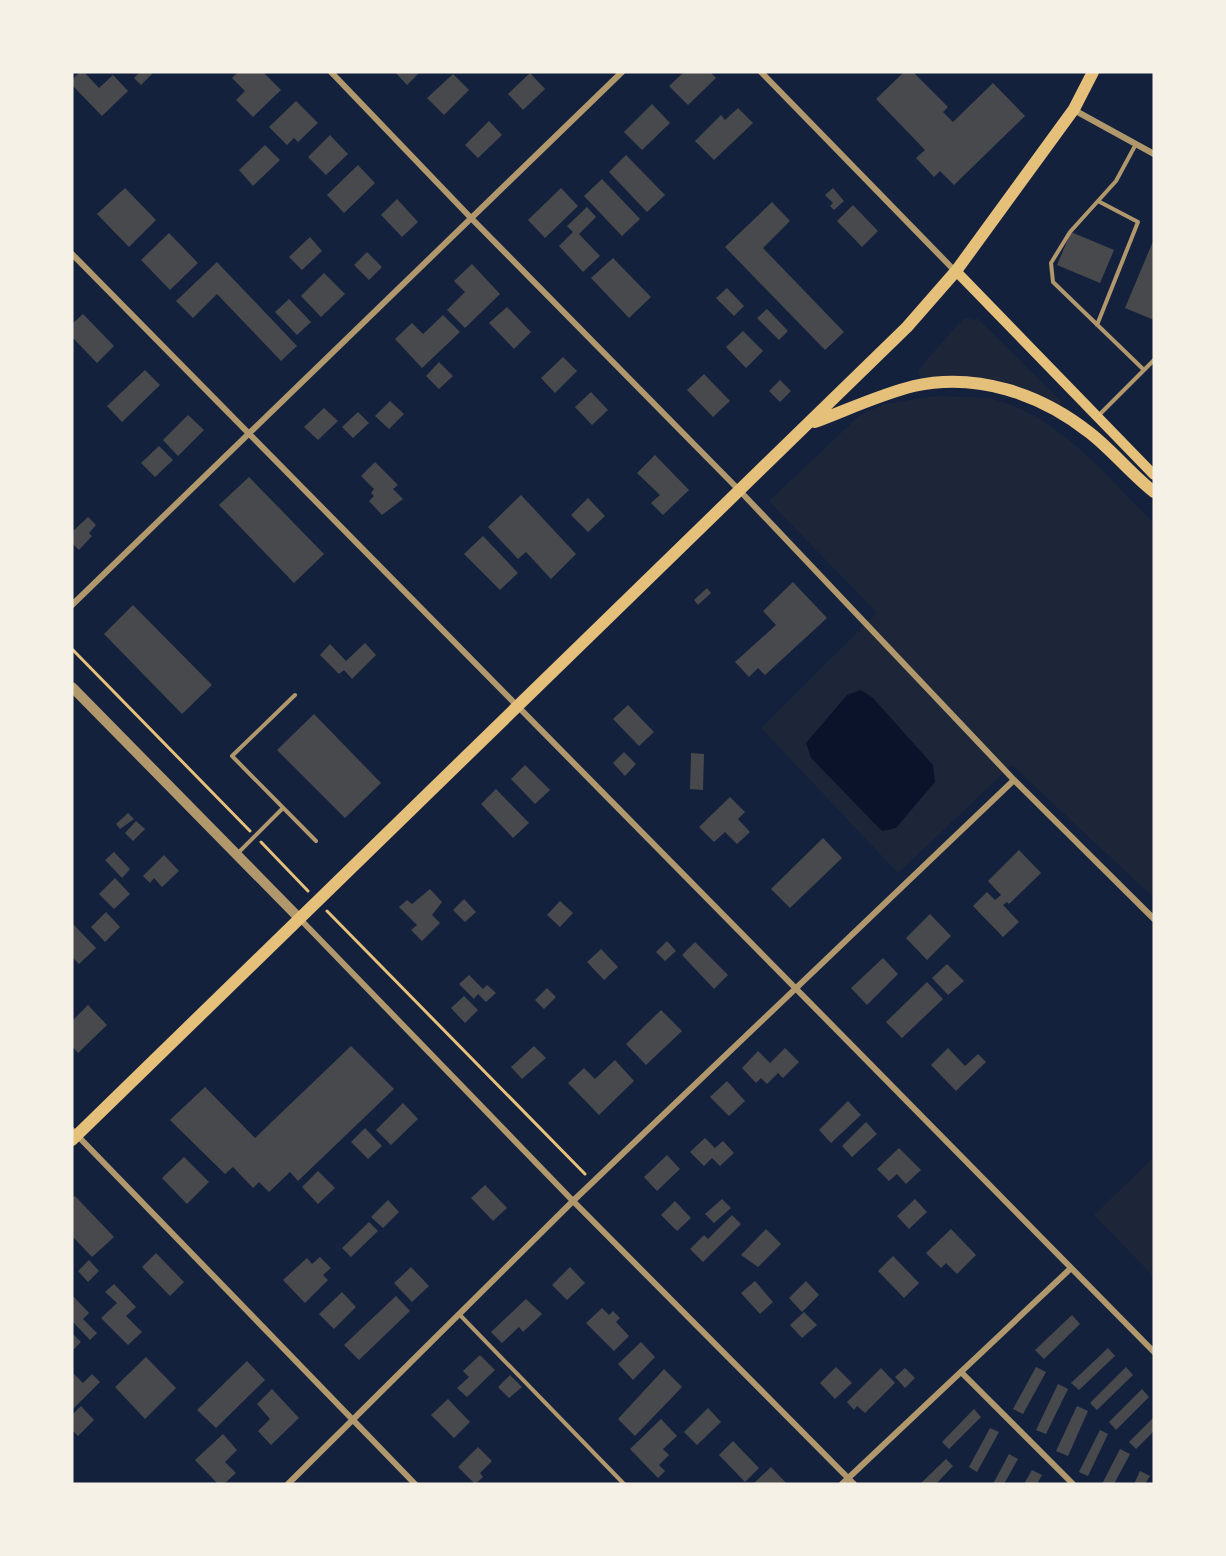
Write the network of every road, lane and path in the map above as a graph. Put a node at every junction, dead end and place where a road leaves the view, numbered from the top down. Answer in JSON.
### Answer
{"nodes":[{"id":1,"x":331,"y":72,"type":"edge"},
{"id":2,"x":622,"y":72,"type":"edge"},
{"id":3,"x":762,"y":72,"type":"edge"},
{"id":4,"x":1093,"y":72,"type":"edge"},
{"id":5,"x":1074,"y":109,"type":"junction"},
{"id":6,"x":1136,"y":144,"type":"junction"},
{"id":7,"x":1154,"y":154,"type":"edge"},
{"id":8,"x":1098,"y":201,"type":"junction"},
{"id":9,"x":471,"y":218,"type":"junction"},
{"id":10,"x":72,"y":254,"type":"edge"},
{"id":11,"x":956,"y":272,"type":"junction"},
{"id":12,"x":1097,"y":325,"type":"junction"},
{"id":13,"x":1154,"y":360,"type":"edge"},
{"id":14,"x":1144,"y":370,"type":"junction"},
{"id":15,"x":1097,"y":417,"type":"junction"},
{"id":16,"x":808,"y":425,"type":"junction"},
{"id":17,"x":247,"y":432,"type":"junction"},
{"id":18,"x":1154,"y":475,"type":"edge"},
{"id":19,"x":740,"y":491,"type":"junction"},
{"id":20,"x":1154,"y":492,"type":"edge"},
{"id":21,"x":72,"y":605,"type":"edge"},
{"id":22,"x":72,"y":649,"type":"edge"},
{"id":23,"x":72,"y":687,"type":"edge"},
{"id":24,"x":295,"y":695,"type":"dead end"},
{"id":25,"x":519,"y":705,"type":"junction"},
{"id":26,"x":1014,"y":780,"type":"junction"},
{"id":27,"x":284,"y":808,"type":"junction"},
{"id":28,"x":255,"y":836,"type":"junction"},
{"id":29,"x":316,"y":841,"type":"dead end"},
{"id":30,"x":236,"y":855,"type":"junction"},
{"id":31,"x":300,"y":883,"type":"dead end"},
{"id":32,"x":299,"y":918,"type":"junction"},
{"id":33,"x":1154,"y":919,"type":"edge"},
{"id":34,"x":339,"y":923,"type":"dead end"},
{"id":35,"x":796,"y":985,"type":"junction"},
{"id":36,"x":74,"y":1135,"type":"edge"},
{"id":37,"x":583,"y":1172,"type":"dead end"},
{"id":38,"x":573,"y":1201,"type":"junction"},
{"id":39,"x":1070,"y":1269,"type":"junction"},
{"id":40,"x":459,"y":1314,"type":"junction"},
{"id":41,"x":1154,"y":1352,"type":"edge"},
{"id":42,"x":961,"y":1372,"type":"junction"},
{"id":43,"x":353,"y":1420,"type":"junction"},
{"id":44,"x":848,"y":1478,"type":"junction"},
{"id":45,"x":288,"y":1484,"type":"edge"},
{"id":46,"x":415,"y":1484,"type":"edge"},
{"id":47,"x":624,"y":1484,"type":"edge"},
{"id":48,"x":842,"y":1484,"type":"edge"},
{"id":49,"x":854,"y":1484,"type":"edge"},
{"id":50,"x":1073,"y":1484,"type":"edge"}],
"edges":[{"from":1,"to":9,"type":"street"},
{"from":2,"to":9,"type":"street"},
{"from":3,"to":11,"type":"street"},
{"from":4,"to":5,"type":"main road"},
{"from":5,"to":6,"type":"street"},
{"from":5,"to":11,"type":"main road"},
{"from":6,"to":7,"type":"street"},
{"from":6,"to":8,"type":"lane"},
{"from":8,"to":12,"type":"lane"},
{"from":8,"to":12,"type":"lane"},
{"from":9,"to":17,"type":"street"},
{"from":9,"to":19,"type":"street"},
{"from":10,"to":17,"type":"street"},
{"from":11,"to":15,"type":"main road"},
{"from":11,"to":16,"type":"main road"},
{"from":12,"to":14,"type":"lane"},
{"from":13,"to":14,"type":"lane"},
{"from":14,"to":15,"type":"lane"},
{"from":15,"to":18,"type":"main road"},
{"from":16,"to":19,"type":"main road"},
{"from":16,"to":20,"type":"main road"},
{"from":17,"to":21,"type":"street"},
{"from":17,"to":25,"type":"street"},
{"from":19,"to":25,"type":"main road"},
{"from":19,"to":26,"type":"street"},
{"from":22,"to":28,"type":"path"},
{"from":23,"to":30,"type":"street"},
{"from":24,"to":27,"type":"lane"},
{"from":25,"to":32,"type":"main road"},
{"from":25,"to":35,"type":"street"},
{"from":26,"to":33,"type":"street"},
{"from":26,"to":35,"type":"street"},
{"from":27,"to":28,"type":"lane"},
{"from":27,"to":29,"type":"lane"},
{"from":28,"to":30,"type":"lane"},
{"from":28,"to":31,"type":"path"},
{"from":30,"to":32,"type":"street"},
{"from":32,"to":36,"type":"main road"},
{"from":32,"to":38,"type":"street"},
{"from":34,"to":37,"type":"path"},
{"from":35,"to":38,"type":"street"},
{"from":35,"to":39,"type":"street"},
{"from":36,"to":43,"type":"street"},
{"from":38,"to":40,"type":"street"},
{"from":38,"to":44,"type":"street"},
{"from":39,"to":41,"type":"street"},
{"from":39,"to":42,"type":"street"},
{"from":40,"to":43,"type":"street"},
{"from":40,"to":47,"type":"lane"},
{"from":42,"to":44,"type":"street"},
{"from":42,"to":50,"type":"street"},
{"from":43,"to":45,"type":"street"},
{"from":43,"to":46,"type":"street"},
{"from":44,"to":48,"type":"street"},
{"from":44,"to":49,"type":"street"}]}
